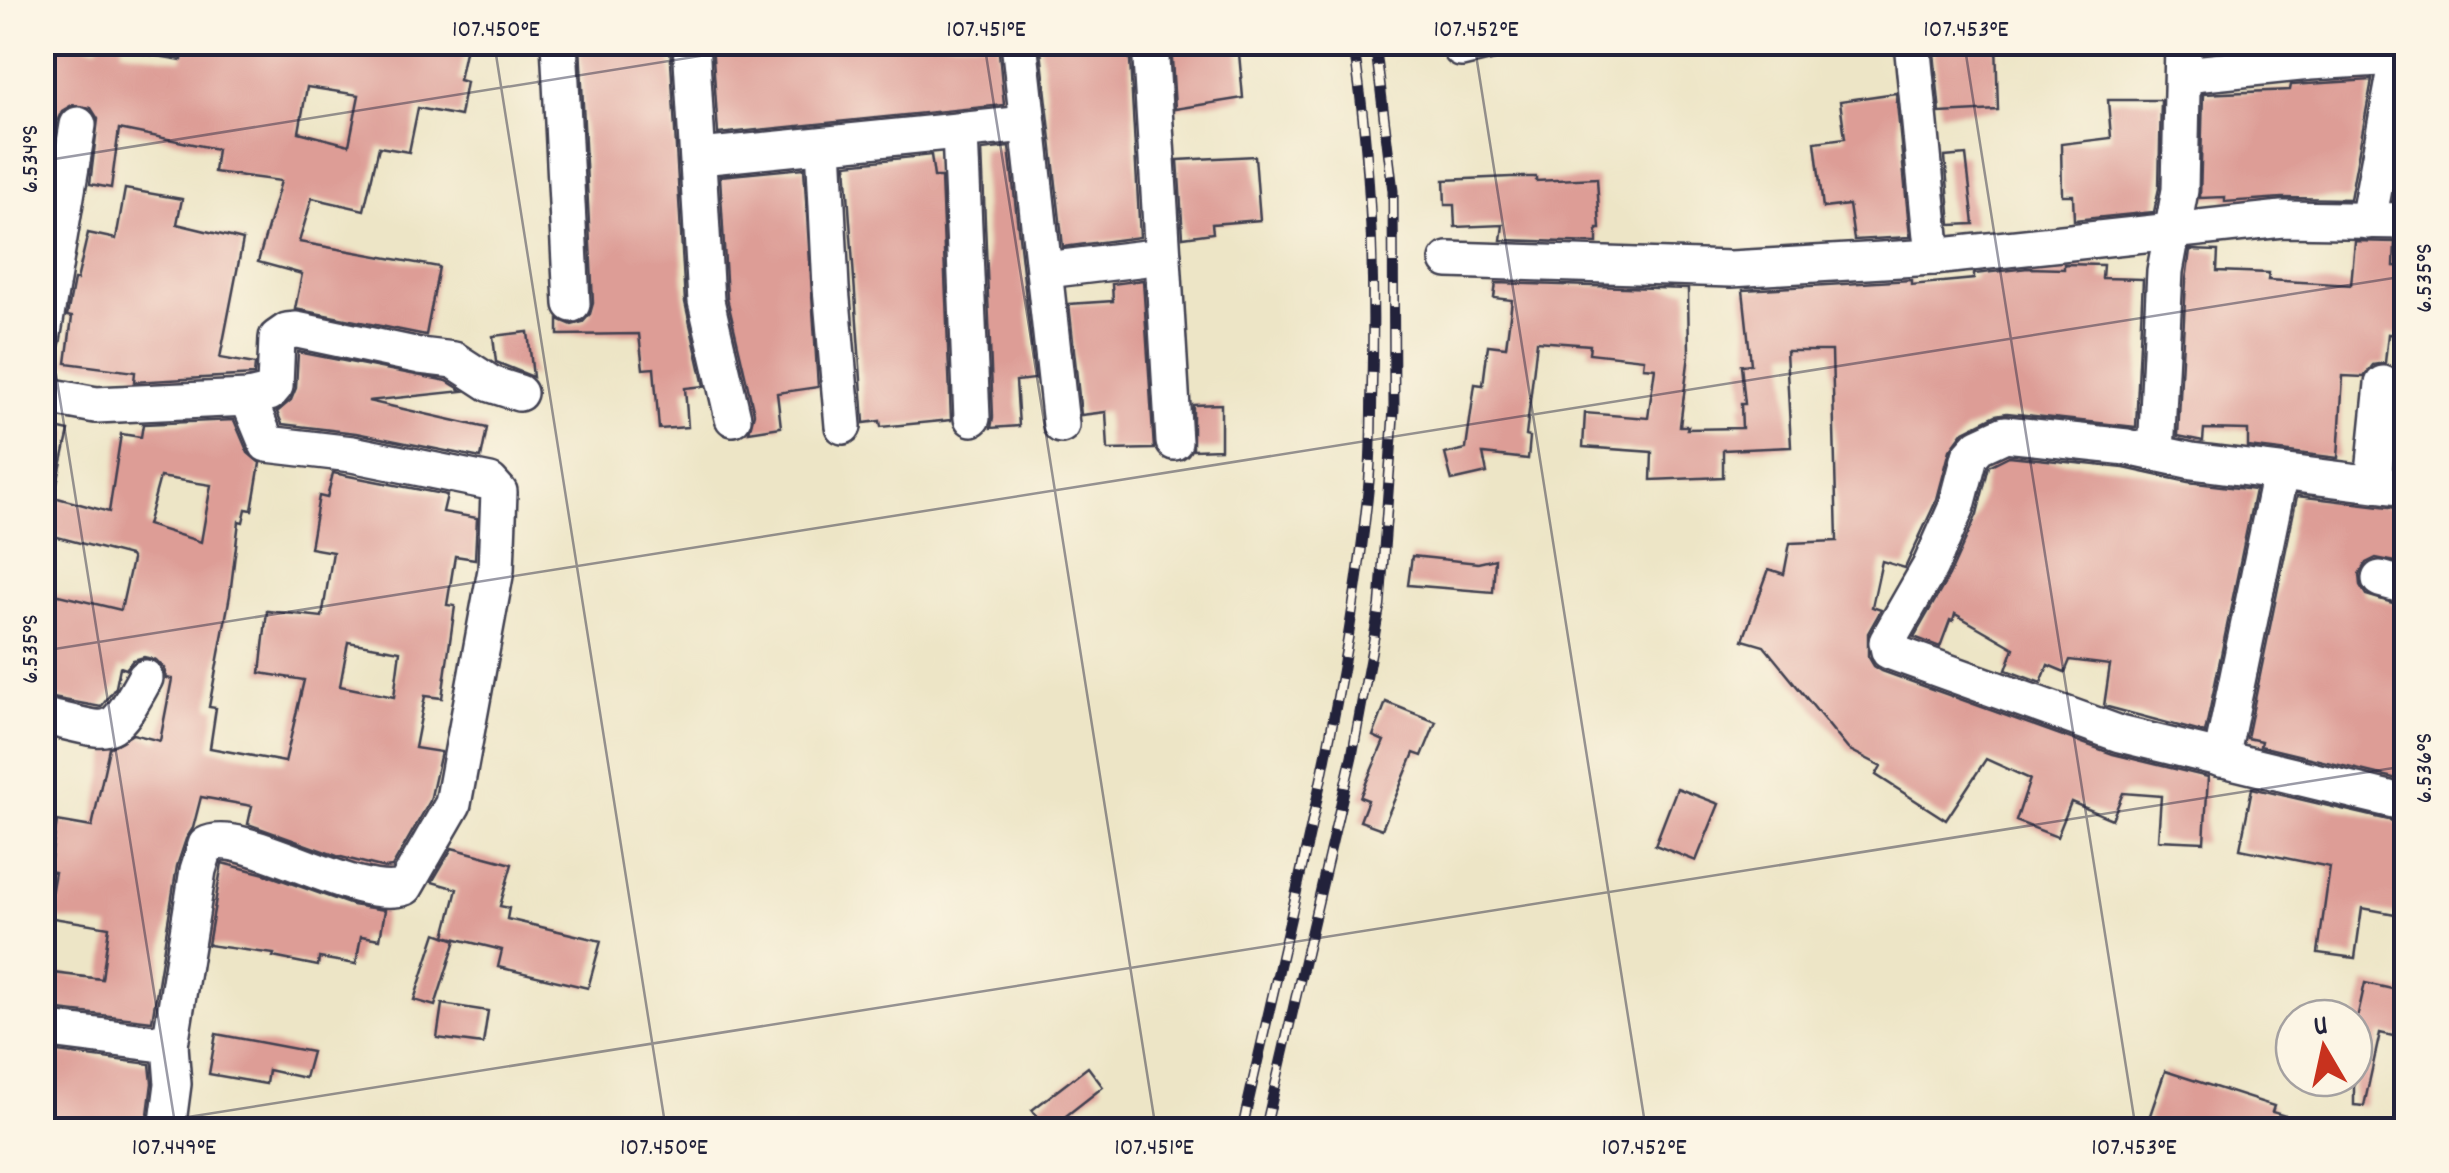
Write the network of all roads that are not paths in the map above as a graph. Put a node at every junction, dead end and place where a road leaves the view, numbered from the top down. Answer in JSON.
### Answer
{"nodes":[{"id":1,"x":558,"y":42,"type":"edge"},
{"id":2,"x":691,"y":42,"type":"edge"},
{"id":3,"x":1019,"y":42,"type":"edge"},
{"id":4,"x":1150,"y":42,"type":"edge"},
{"id":5,"x":1456,"y":42,"type":"edge"},
{"id":6,"x":1490,"y":42,"type":"edge"},
{"id":7,"x":1912,"y":42,"type":"edge"},
{"id":8,"x":2400,"y":50,"type":"edge"},
{"id":9,"x":2184,"y":59,"type":"edge"},
{"id":10,"x":78,"y":124,"type":"dead end"},
{"id":11,"x":1026,"y":124,"type":"junction"},
{"id":12,"x":960,"y":133,"type":"junction"},
{"id":13,"x":824,"y":144,"type":"junction"},
{"id":14,"x":700,"y":157,"type":"junction"},
{"id":15,"x":2406,"y":221,"type":"edge"},
{"id":16,"x":2368,"y":222,"type":"junction"},
{"id":17,"x":2172,"y":233,"type":"junction"},
{"id":18,"x":1163,"y":256,"type":"junction"},
{"id":19,"x":1933,"y":256,"type":"junction"},
{"id":20,"x":1448,"y":260,"type":"dead end"},
{"id":21,"x":1046,"y":270,"type":"junction"},
{"id":22,"x":572,"y":304,"type":"dead end"},
{"id":23,"x":42,"y":340,"type":"edge"},
{"id":24,"x":2383,"y":384,"type":"dead end"},
{"id":25,"x":518,"y":393,"type":"dead end"},
{"id":26,"x":42,"y":394,"type":"edge"},
{"id":27,"x":248,"y":398,"type":"junction"},
{"id":28,"x":733,"y":418,"type":"dead end"},
{"id":29,"x":972,"y":418,"type":"dead end"},
{"id":30,"x":1061,"y":424,"type":"dead end"},
{"id":31,"x":843,"y":426,"type":"dead end"},
{"id":32,"x":1174,"y":442,"type":"dead end"},
{"id":33,"x":2156,"y":452,"type":"junction"},
{"id":34,"x":2280,"y":474,"type":"junction"},
{"id":35,"x":2390,"y":485,"type":"edge"},
{"id":36,"x":145,"y":678,"type":"dead end"},
{"id":37,"x":42,"y":717,"type":"edge"},
{"id":38,"x":2220,"y":759,"type":"junction"},
{"id":39,"x":2406,"y":803,"type":"edge"},
{"id":40,"x":42,"y":1028,"type":"edge"},
{"id":41,"x":170,"y":1045,"type":"junction"},
{"id":42,"x":168,"y":1130,"type":"edge"}],
"edges":[{"from":1,"to":22,"type":"street"},
{"from":2,"to":14,"type":"street"},
{"from":3,"to":11,"type":"street"},
{"from":4,"to":18,"type":"street"},
{"from":5,"to":6,"type":"street"},
{"from":7,"to":19,"type":"street"},
{"from":8,"to":9,"type":"street"},
{"from":8,"to":16,"type":"street"},
{"from":9,"to":17,"type":"street"},
{"from":10,"to":23,"type":"street"},
{"from":11,"to":12,"type":"street"},
{"from":11,"to":21,"type":"street"},
{"from":12,"to":13,"type":"street"},
{"from":12,"to":29,"type":"street"},
{"from":13,"to":14,"type":"street"},
{"from":13,"to":31,"type":"street"},
{"from":14,"to":28,"type":"street"},
{"from":15,"to":16,"type":"street"},
{"from":16,"to":17,"type":"street"},
{"from":17,"to":19,"type":"street"},
{"from":17,"to":33,"type":"street"},
{"from":18,"to":21,"type":"street"},
{"from":18,"to":32,"type":"street"},
{"from":19,"to":20,"type":"street"},
{"from":21,"to":30,"type":"street"},
{"from":24,"to":35,"type":"street"},
{"from":25,"to":27,"type":"street"},
{"from":26,"to":27,"type":"street"},
{"from":27,"to":41,"type":"street"},
{"from":33,"to":34,"type":"street"},
{"from":33,"to":38,"type":"street"},
{"from":34,"to":35,"type":"street"},
{"from":34,"to":38,"type":"street"},
{"from":36,"to":37,"type":"street"},
{"from":38,"to":39,"type":"street"},
{"from":40,"to":41,"type":"street"},
{"from":41,"to":42,"type":"street"}]}
